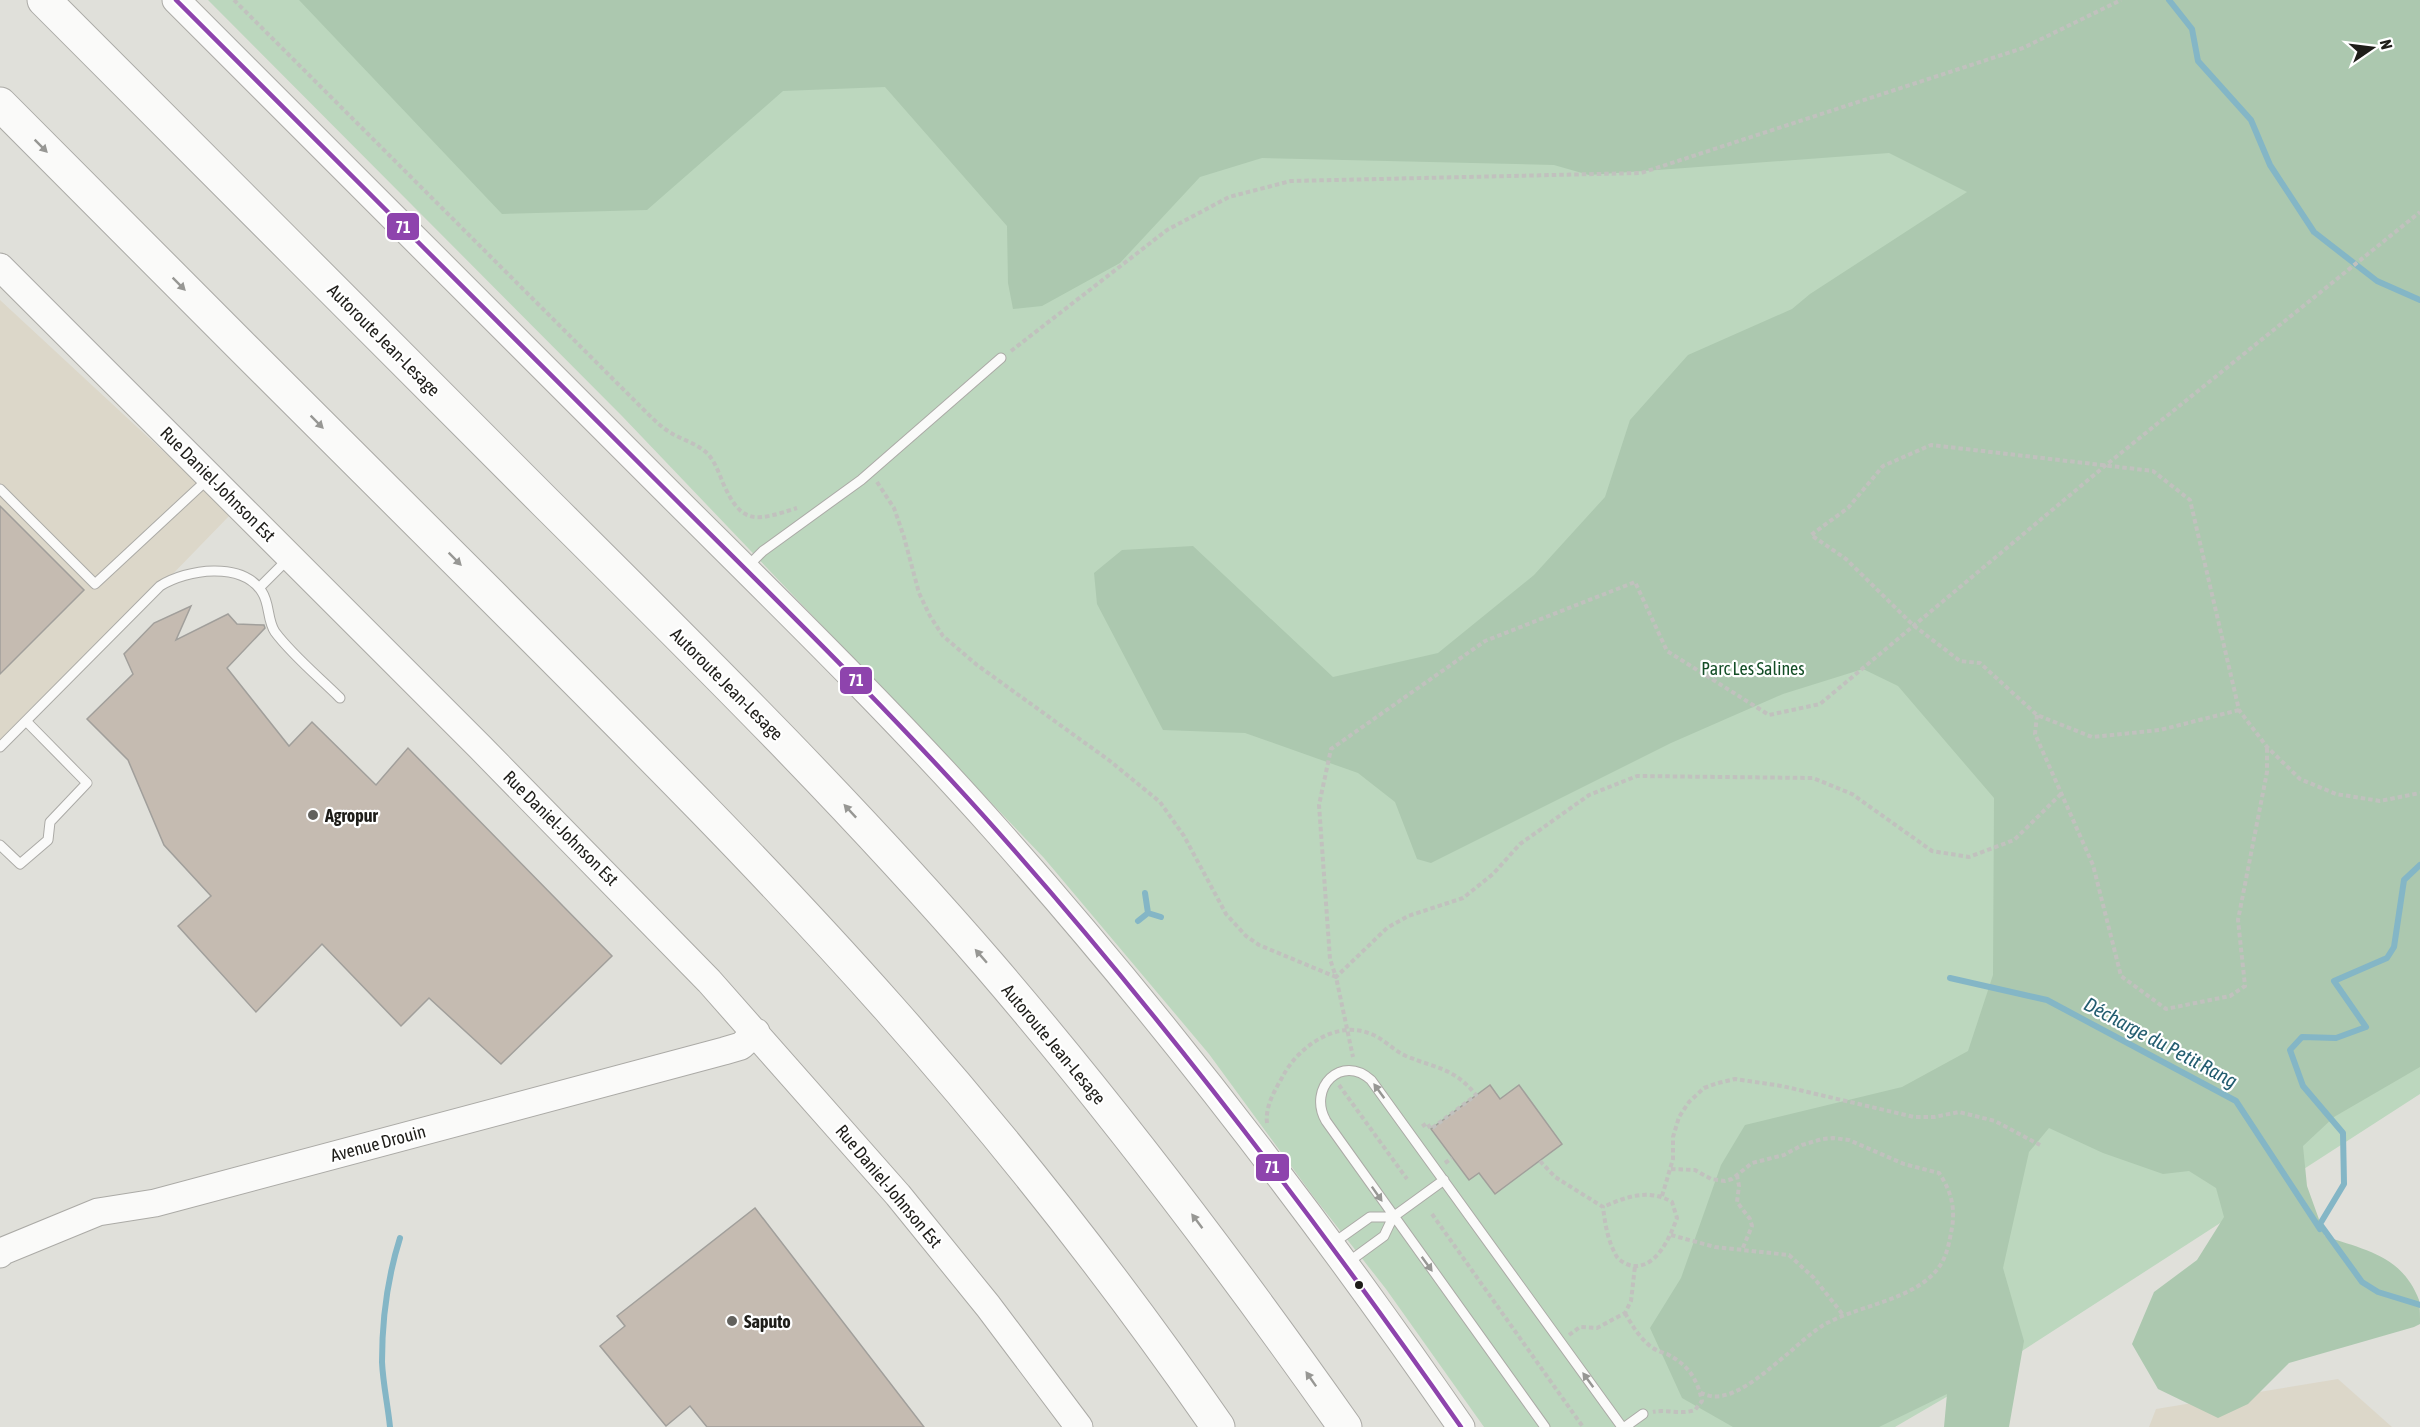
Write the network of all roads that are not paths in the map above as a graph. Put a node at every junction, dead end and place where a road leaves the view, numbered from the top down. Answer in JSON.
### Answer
{"nodes":[{"id":1,"x":44,"y":0,"type":"edge"},
{"id":2,"x":176,"y":0,"type":"edge"},
{"id":3,"x":0,"y":104,"type":"edge"},
{"id":4,"x":0,"y":269,"type":"edge"},
{"id":5,"x":1002,"y":358,"type":"road end"},
{"id":6,"x":211,"y":477,"type":"junction"},
{"id":7,"x":0,"y":489,"type":"edge"},
{"id":8,"x":291,"y":556,"type":"junction"},
{"id":9,"x":745,"y":569,"type":"junction"},
{"id":10,"x":259,"y":588,"type":"junction"},
{"id":11,"x":340,"y":698,"type":"dead end"},
{"id":12,"x":26,"y":721,"type":"junction"},
{"id":13,"x":0,"y":747,"type":"edge"},
{"id":14,"x":0,"y":845,"type":"edge"},
{"id":15,"x":756,"y":1032,"type":"junction"},
{"id":16,"x":1444,"y":1180,"type":"junction"},
{"id":17,"x":1393,"y":1217,"type":"junction"},
{"id":18,"x":0,"y":1254,"type":"edge"},
{"id":19,"x":1338,"y":1255,"type":"junction"},
{"id":20,"x":1643,"y":1414,"type":"road end"},
{"id":21,"x":1079,"y":1427,"type":"edge"},
{"id":22,"x":1218,"y":1427,"type":"edge"},
{"id":23,"x":1345,"y":1427,"type":"edge"},
{"id":24,"x":1461,"y":1427,"type":"edge"},
{"id":25,"x":1545,"y":1427,"type":"edge"},
{"id":26,"x":1623,"y":1427,"type":"edge"}],
"edges":[{"from":23,"to":1,"type":"highway","name":"Autoroute Jean-Lesage","one_way":true},
{"from":2,"to":9,"type":"street"},
{"from":3,"to":22,"type":"highway","one_way":true},
{"from":4,"to":6,"type":"street","name":"Rue Daniel-Johnson Est"},
{"from":5,"to":9,"type":"lane"},
{"from":6,"to":7,"type":"lane"},
{"from":6,"to":8,"type":"street","name":"Rue Daniel-Johnson Est"},
{"from":8,"to":10,"type":"lane"},
{"from":8,"to":15,"type":"street","name":"Rue Daniel-Johnson Est"},
{"from":9,"to":19,"type":"street"},
{"from":10,"to":11,"type":"lane"},
{"from":10,"to":12,"type":"lane"},
{"from":12,"to":13,"type":"lane"},
{"from":12,"to":14,"type":"lane"},
{"from":15,"to":18,"type":"street","name":"Avenue Drouin"},
{"from":15,"to":21,"type":"street","name":"Rue Daniel-Johnson Est"},
{"from":16,"to":17,"type":"lane"},
{"from":16,"to":17,"type":"lane","one_way":true},
{"from":26,"to":16,"type":"lane","one_way":true},
{"from":17,"to":19,"type":"lane"},
{"from":17,"to":19,"type":"lane"},
{"from":17,"to":25,"type":"lane","one_way":true},
{"from":19,"to":24,"type":"street"},
{"from":20,"to":26,"type":"lane"}]}
